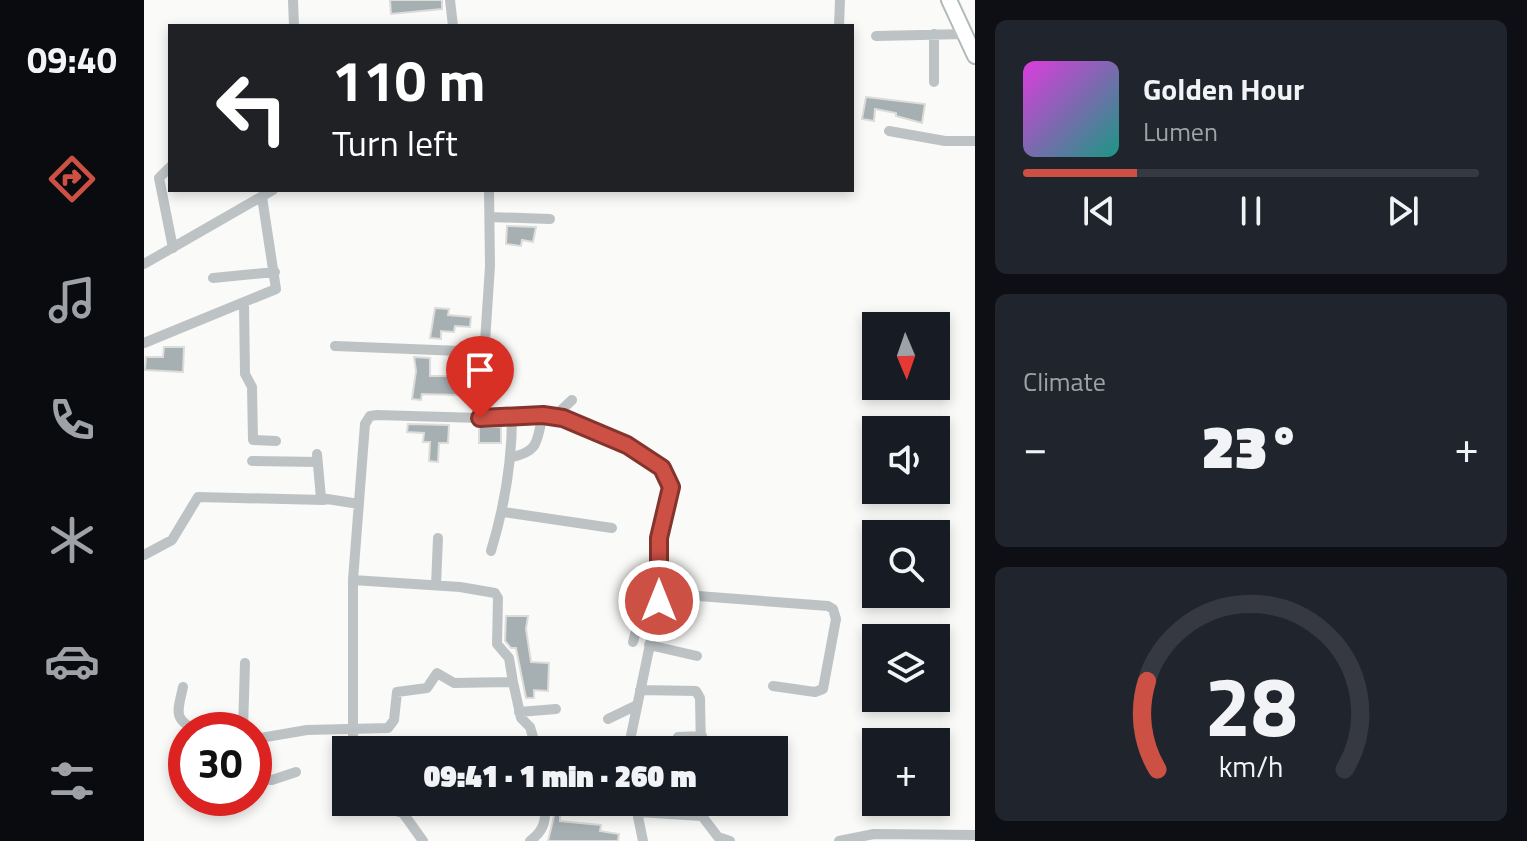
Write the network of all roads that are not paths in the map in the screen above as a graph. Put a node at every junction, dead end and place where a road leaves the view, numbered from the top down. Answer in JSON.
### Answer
{"nodes":[{"id":1,"x":293,"y":0,"type":"edge"},
{"id":2,"x":450,"y":0,"type":"edge"},
{"id":3,"x":840,"y":0,"type":"edge"},
{"id":4,"x":949,"y":0,"type":"edge"},
{"id":5,"x":294,"y":24,"type":"edge"},
{"id":6,"x":453,"y":24,"type":"edge"},
{"id":7,"x":839,"y":24,"type":"edge"},
{"id":8,"x":934,"y":34,"type":"junction"},
{"id":9,"x":965,"y":34,"type":"junction"},
{"id":10,"x":876,"y":36,"type":"dead end"},
{"id":11,"x":975,"y":56,"type":"edge"},
{"id":12,"x":934,"y":82,"type":"dead end"},
{"id":13,"x":889,"y":131,"type":"dead end"},
{"id":14,"x":975,"y":141,"type":"edge"},
{"id":15,"x":168,"y":169,"type":"edge"},
{"id":16,"x":270,"y":192,"type":"edge"},
{"id":17,"x":489,"y":192,"type":"edge"},
{"id":18,"x":262,"y":197,"type":"junction"},
{"id":19,"x":490,"y":217,"type":"junction"},
{"id":20,"x":550,"y":219,"type":"dead end"},
{"id":21,"x":173,"y":248,"type":"junction"},
{"id":22,"x":144,"y":264,"type":"edge"},
{"id":23,"x":275,"y":272,"type":"junction"},
{"id":24,"x":213,"y":278,"type":"dead end"},
{"id":25,"x":244,"y":304,"type":"junction"},
{"id":26,"x":144,"y":343,"type":"edge"},
{"id":27,"x":335,"y":346,"type":"dead end"},
{"id":28,"x":485,"y":352,"type":"junction"},
{"id":29,"x":572,"y":400,"type":"dead end"},
{"id":30,"x":512,"y":416,"type":"junction"},
{"id":31,"x":549,"y":416,"type":"junction"},
{"id":32,"x":480,"y":418,"type":"junction"},
{"id":33,"x":276,"y":441,"type":"dead end"},
{"id":34,"x":512,"y":457,"type":"junction"},
{"id":35,"x":252,"y":461,"type":"dead end"},
{"id":36,"x":324,"y":500,"type":"junction"},
{"id":37,"x":359,"y":504,"type":"junction"},
{"id":38,"x":504,"y":512,"type":"junction"},
{"id":39,"x":612,"y":528,"type":"dead end"},
{"id":40,"x":438,"y":538,"type":"dead end"},
{"id":41,"x":491,"y":551,"type":"dead end"},
{"id":42,"x":144,"y":555,"type":"edge"},
{"id":43,"x":353,"y":580,"type":"junction"},
{"id":44,"x":436,"y":585,"type":"junction"},
{"id":45,"x":659,"y":593,"type":"junction"},
{"id":46,"x":627,"y":607,"type":"dead end"},
{"id":47,"x":642,"y":609,"type":"junction"},
{"id":48,"x":657,"y":612,"type":"junction"},
{"id":49,"x":633,"y":642,"type":"dead end"},
{"id":50,"x":649,"y":645,"type":"junction"},
{"id":51,"x":697,"y":656,"type":"dead end"},
{"id":52,"x":245,"y":663,"type":"dead end"},
{"id":53,"x":513,"y":682,"type":"junction"},
{"id":54,"x":773,"y":686,"type":"dead end"},
{"id":55,"x":183,"y":687,"type":"dead end"},
{"id":56,"x":640,"y":690,"type":"junction"},
{"id":57,"x":635,"y":706,"type":"junction"},
{"id":58,"x":556,"y":709,"type":"dead end"},
{"id":59,"x":180,"y":712,"type":"edge"},
{"id":60,"x":244,"y":712,"type":"edge"},
{"id":61,"x":519,"y":712,"type":"junction"},
{"id":62,"x":608,"y":719,"type":"dead end"},
{"id":63,"x":352,"y":728,"type":"junction"},
{"id":64,"x":272,"y":736,"type":"edge"},
{"id":65,"x":352,"y":736,"type":"edge"},
{"id":66,"x":533,"y":736,"type":"edge"},
{"id":67,"x":630,"y":736,"type":"edge"},
{"id":68,"x":702,"y":736,"type":"edge"},
{"id":69,"x":296,"y":772,"type":"dead end"},
{"id":70,"x":272,"y":780,"type":"edge"},
{"id":71,"x":405,"y":816,"type":"edge"},
{"id":72,"x":544,"y":816,"type":"edge"},
{"id":73,"x":638,"y":816,"type":"edge"},
{"id":74,"x":702,"y":816,"type":"edge"},
{"id":75,"x":975,"y":835,"type":"edge"},
{"id":76,"x":423,"y":841,"type":"edge"},
{"id":77,"x":530,"y":841,"type":"edge"},
{"id":78,"x":643,"y":841,"type":"edge"},
{"id":79,"x":730,"y":841,"type":"edge"},
{"id":80,"x":839,"y":841,"type":"edge"}],
"edges":[{"from":1,"to":5,"type":"street"},
{"from":2,"to":6,"type":"street"},
{"from":3,"to":7,"type":"street"},
{"from":4,"to":9,"type":"main road"},
{"from":8,"to":9,"type":"street"},
{"from":8,"to":10,"type":"street"},
{"from":8,"to":12,"type":"street"},
{"from":9,"to":11,"type":"main road"},
{"from":13,"to":14,"type":"street"},
{"from":15,"to":21,"type":"street"},
{"from":16,"to":18,"type":"street"},
{"from":17,"to":19,"type":"street"},
{"from":18,"to":21,"type":"street"},
{"from":18,"to":23,"type":"street"},
{"from":19,"to":20,"type":"street"},
{"from":19,"to":28,"type":"street"},
{"from":21,"to":22,"type":"street"},
{"from":23,"to":24,"type":"street"},
{"from":23,"to":25,"type":"street"},
{"from":25,"to":26,"type":"street"},
{"from":25,"to":33,"type":"street"},
{"from":27,"to":28,"type":"street"},
{"from":28,"to":32,"type":"street"},
{"from":29,"to":31,"type":"street"},
{"from":30,"to":31,"type":"street"},
{"from":30,"to":32,"type":"street"},
{"from":30,"to":34,"type":"street"},
{"from":31,"to":34,"type":"street"},
{"from":31,"to":45,"type":"street"},
{"from":32,"to":37,"type":"street"},
{"from":34,"to":38,"type":"street"},
{"from":35,"to":36,"type":"street"},
{"from":36,"to":37,"type":"street"},
{"from":36,"to":42,"type":"street"},
{"from":37,"to":43,"type":"street"},
{"from":38,"to":39,"type":"street"},
{"from":38,"to":41,"type":"street"},
{"from":40,"to":44,"type":"street"},
{"from":43,"to":44,"type":"street"},
{"from":43,"to":63,"type":"street"},
{"from":44,"to":53,"type":"street"},
{"from":45,"to":48,"type":"street"},
{"from":45,"to":54,"type":"street"},
{"from":46,"to":47,"type":"street"},
{"from":47,"to":48,"type":"street"},
{"from":47,"to":49,"type":"street"},
{"from":48,"to":50,"type":"street"},
{"from":50,"to":51,"type":"street"},
{"from":50,"to":56,"type":"street"},
{"from":52,"to":60,"type":"street"},
{"from":53,"to":61,"type":"street"},
{"from":53,"to":63,"type":"street"},
{"from":55,"to":59,"type":"street"},
{"from":56,"to":57,"type":"street"},
{"from":56,"to":68,"type":"street"},
{"from":57,"to":62,"type":"street"},
{"from":57,"to":67,"type":"street"},
{"from":58,"to":61,"type":"street"},
{"from":61,"to":66,"type":"street"},
{"from":63,"to":64,"type":"street"},
{"from":63,"to":65,"type":"street"},
{"from":69,"to":70,"type":"street"},
{"from":71,"to":76,"type":"street"},
{"from":72,"to":77,"type":"street"},
{"from":73,"to":78,"type":"street"},
{"from":74,"to":79,"type":"street"},
{"from":75,"to":80,"type":"street"}]}
